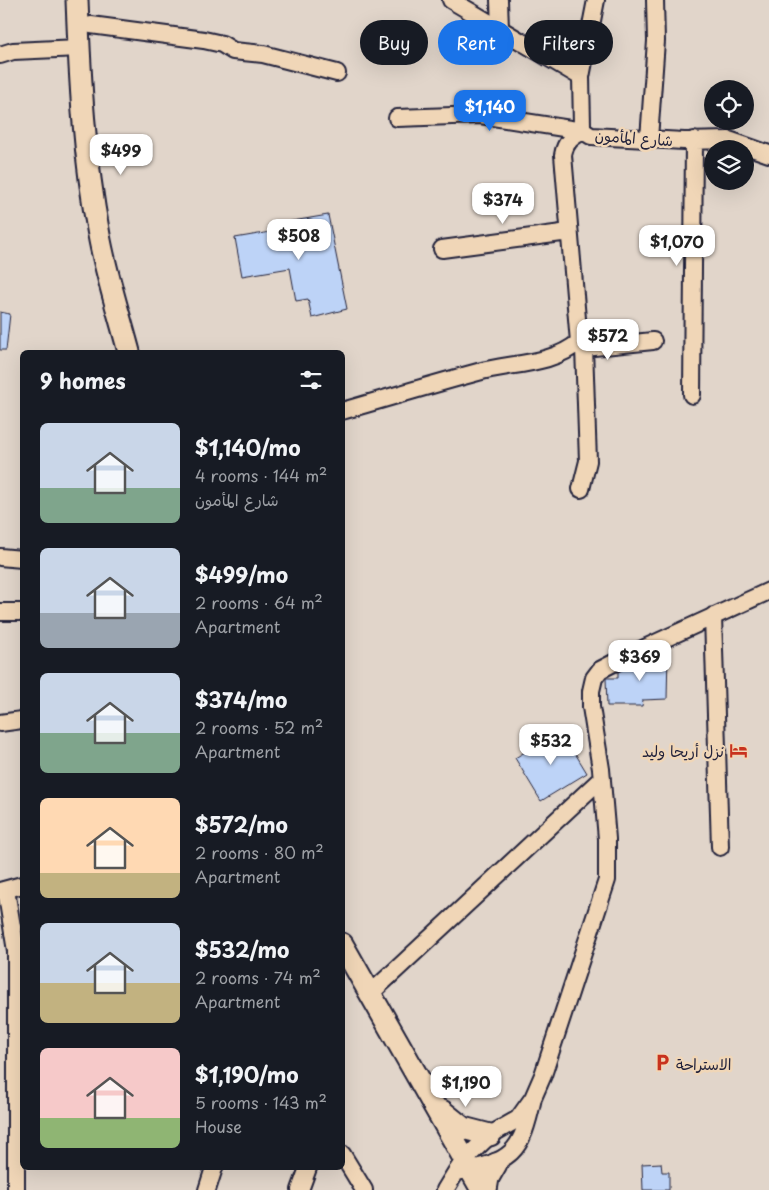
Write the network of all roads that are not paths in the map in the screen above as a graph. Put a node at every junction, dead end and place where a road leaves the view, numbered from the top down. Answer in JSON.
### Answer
{"nodes":[{"id":1,"x":77,"y":0,"type":"edge"},
{"id":2,"x":90,"y":0,"type":"edge"},
{"id":3,"x":451,"y":0,"type":"edge"},
{"id":4,"x":499,"y":0,"type":"edge"},
{"id":5,"x":596,"y":0,"type":"edge"},
{"id":6,"x":655,"y":0,"type":"edge"},
{"id":7,"x":485,"y":20,"type":"edge"},
{"id":8,"x":500,"y":20,"type":"edge"},
{"id":9,"x":91,"y":25,"type":"junction"},
{"id":10,"x":514,"y":37,"type":"edge"},
{"id":11,"x":79,"y":48,"type":"junction"},
{"id":12,"x":0,"y":55,"type":"edge"},
{"id":13,"x":337,"y":73,"type":"dead end"},
{"id":14,"x":581,"y":77,"type":"junction"},
{"id":15,"x":397,"y":118,"type":"dead end"},
{"id":16,"x":583,"y":131,"type":"junction"},
{"id":17,"x":649,"y":139,"type":"junction"},
{"id":18,"x":694,"y":140,"type":"junction"},
{"id":19,"x":769,"y":154,"type":"edge"},
{"id":20,"x":569,"y":232,"type":"junction"},
{"id":21,"x":442,"y":249,"type":"dead end"},
{"id":22,"x":653,"y":341,"type":"dead end"},
{"id":23,"x":581,"y":345,"type":"junction"},
{"id":24,"x":128,"y":350,"type":"edge"},
{"id":25,"x":142,"y":350,"type":"edge"},
{"id":26,"x":692,"y":395,"type":"dead end"},
{"id":27,"x":345,"y":410,"type":"edge"},
{"id":28,"x":581,"y":490,"type":"dead end"},
{"id":29,"x":0,"y":557,"type":"edge"},
{"id":30,"x":20,"y":559,"type":"edge"},
{"id":31,"x":769,"y":591,"type":"edge"},
{"id":32,"x":0,"y":612,"type":"edge"},
{"id":33,"x":20,"y":612,"type":"edge"},
{"id":34,"x":713,"y":616,"type":"junction"},
{"id":35,"x":20,"y":720,"type":"edge"},
{"id":36,"x":0,"y":723,"type":"edge"},
{"id":37,"x":602,"y":778,"type":"junction"},
{"id":38,"x":720,"y":847,"type":"dead end"},
{"id":39,"x":20,"y":885,"type":"edge"},
{"id":40,"x":3,"y":891,"type":"edge"},
{"id":41,"x":345,"y":949,"type":"edge"},
{"id":42,"x":345,"y":968,"type":"edge"},
{"id":43,"x":370,"y":994,"type":"junction"},
{"id":44,"x":533,"y":1098,"type":"junction"},
{"id":45,"x":431,"y":1100,"type":"junction"},
{"id":46,"x":490,"y":1135,"type":"junction"},
{"id":47,"x":345,"y":1159,"type":"edge"},
{"id":48,"x":496,"y":1164,"type":"junction"},
{"id":49,"x":213,"y":1170,"type":"edge"},
{"id":50,"x":307,"y":1170,"type":"edge"},
{"id":51,"x":460,"y":1176,"type":"edge"},
{"id":52,"x":16,"y":1190,"type":"edge"},
{"id":53,"x":207,"y":1190,"type":"edge"},
{"id":54,"x":300,"y":1190,"type":"edge"},
{"id":55,"x":364,"y":1190,"type":"edge"},
{"id":56,"x":482,"y":1190,"type":"edge"},
{"id":57,"x":486,"y":1190,"type":"edge"}],
"edges":[{"from":1,"to":11,"type":"main road"},
{"from":2,"to":9,"type":"main road"},
{"from":3,"to":7,"type":"street"},
{"from":4,"to":8,"type":"street"},
{"from":5,"to":14,"type":"street","name":"شارع المأمون"},
{"from":6,"to":17,"type":"street"},
{"from":9,"to":13,"type":"street"},
{"from":9,"to":25,"type":"main road"},
{"from":10,"to":14,"type":"street"},
{"from":11,"to":12,"type":"street"},
{"from":11,"to":24,"type":"main road"},
{"from":14,"to":16,"type":"street","name":"شارع المأمون"},
{"from":15,"to":16,"type":"street"},
{"from":16,"to":17,"type":"street","name":"شارع المأمون"},
{"from":16,"to":20,"type":"street"},
{"from":17,"to":18,"type":"street","name":"شارع المأمون"},
{"from":18,"to":19,"type":"street","name":"شارع المأمون"},
{"from":18,"to":26,"type":"street"},
{"from":20,"to":21,"type":"street"},
{"from":20,"to":23,"type":"street"},
{"from":22,"to":23,"type":"street"},
{"from":23,"to":27,"type":"street"},
{"from":23,"to":28,"type":"street"},
{"from":29,"to":30,"type":"street"},
{"from":31,"to":34,"type":"street"},
{"from":32,"to":33,"type":"street"},
{"from":34,"to":37,"type":"street"},
{"from":34,"to":38,"type":"street"},
{"from":35,"to":36,"type":"street"},
{"from":37,"to":43,"type":"street"},
{"from":37,"to":44,"type":"street"},
{"from":39,"to":40,"type":"street"},
{"from":40,"to":52,"type":"street"},
{"from":41,"to":43,"type":"main road"},
{"from":42,"to":51,"type":"main road"},
{"from":43,"to":45,"type":"main road"},
{"from":44,"to":46,"type":"street"},
{"from":44,"to":48,"type":"street"},
{"from":45,"to":46,"type":"main road"},
{"from":45,"to":51,"type":"main road"},
{"from":46,"to":51,"type":"street"},
{"from":47,"to":55,"type":"street"},
{"from":48,"to":51,"type":"street"},
{"from":48,"to":57,"type":"main road"},
{"from":49,"to":53,"type":"street"},
{"from":50,"to":54,"type":"street"},
{"from":51,"to":56,"type":"main road"}]}
